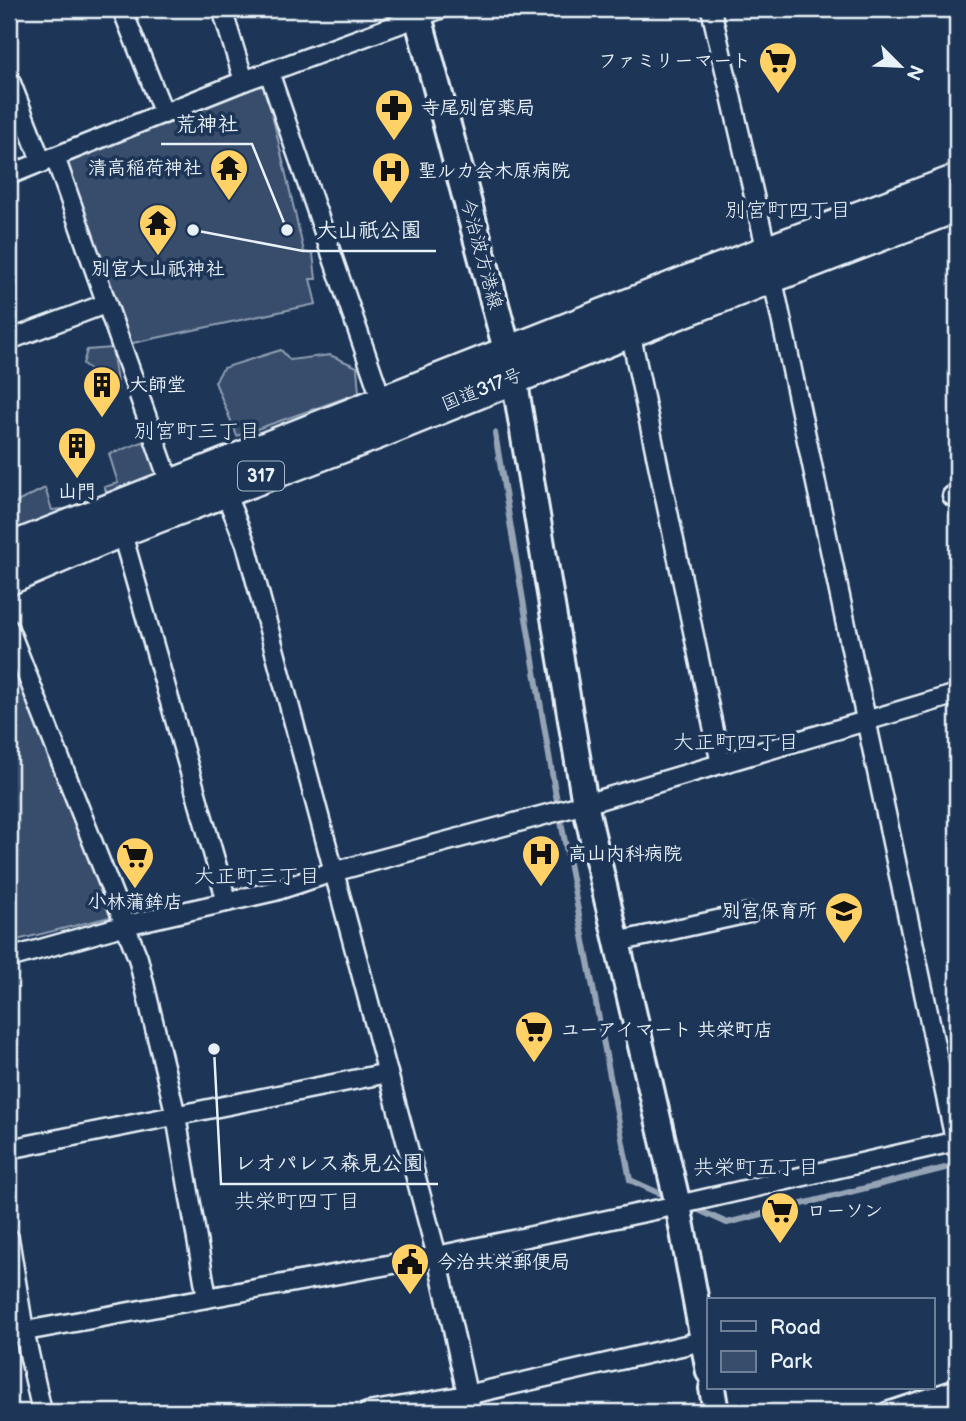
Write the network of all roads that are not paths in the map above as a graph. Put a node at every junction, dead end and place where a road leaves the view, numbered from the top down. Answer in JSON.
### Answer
{"nodes":[{"id":1,"x":122,"y":9,"type":"edge"},
{"id":2,"x":222,"y":9,"type":"edge"},
{"id":3,"x":711,"y":9,"type":"edge"},
{"id":4,"x":425,"y":12,"type":"edge"},
{"id":5,"x":269,"y":72,"type":"junction"},
{"id":6,"x":9,"y":78,"type":"edge"},
{"id":7,"x":244,"y":81,"type":"junction"},
{"id":8,"x":163,"y":114,"type":"junction"},
{"id":9,"x":48,"y":160,"type":"junction"},
{"id":10,"x":9,"y":175,"type":"edge"},
{"id":11,"x":957,"y":181,"type":"edge"},
{"id":12,"x":957,"y":205,"type":"edge"},
{"id":13,"x":769,"y":265,"type":"junction"},
{"id":14,"x":105,"y":304,"type":"junction"},
{"id":15,"x":629,"y":331,"type":"junction"},
{"id":16,"x":9,"y":340,"type":"edge"},
{"id":17,"x":511,"y":365,"type":"junction"},
{"id":18,"x":383,"y":404,"type":"junction"},
{"id":19,"x":172,"y":486,"type":"junction"},
{"id":20,"x":224,"y":490,"type":"junction"},
{"id":21,"x":121,"y":530,"type":"junction"},
{"id":22,"x":9,"y":550,"type":"edge"},
{"id":23,"x":9,"y":578,"type":"edge"},
{"id":24,"x":9,"y":629,"type":"edge"},
{"id":25,"x":957,"y":694,"type":"edge"},
{"id":26,"x":867,"y":721,"type":"junction"},
{"id":27,"x":721,"y":764,"type":"junction"},
{"id":28,"x":585,"y":804,"type":"junction"},
{"id":29,"x":333,"y":873,"type":"junction"},
{"id":30,"x":227,"y":902,"type":"junction"},
{"id":31,"x":749,"y":912,"type":"dead end"},
{"id":32,"x":126,"y":925,"type":"junction"},
{"id":33,"x":617,"y":942,"type":"junction"},
{"id":34,"x":9,"y":958,"type":"edge"},
{"id":35,"x":388,"y":1073,"type":"junction"},
{"id":36,"x":176,"y":1116,"type":"junction"},
{"id":37,"x":957,"y":1144,"type":"edge"},
{"id":38,"x":9,"y":1149,"type":"edge"},
{"id":39,"x":678,"y":1205,"type":"junction"},
{"id":40,"x":9,"y":1238,"type":"edge"},
{"id":41,"x":437,"y":1256,"type":"junction"},
{"id":42,"x":207,"y":1298,"type":"junction"},
{"id":43,"x":16,"y":1333,"type":"edge"},
{"id":44,"x":703,"y":1340,"type":"junction"},
{"id":45,"x":707,"y":1361,"type":"edge"},
{"id":46,"x":957,"y":1389,"type":"edge"},
{"id":47,"x":712,"y":1390,"type":"edge"},
{"id":48,"x":469,"y":1404,"type":"edge"},
{"id":49,"x":41,"y":1412,"type":"edge"},
{"id":50,"x":368,"y":1412,"type":"edge"},
{"id":51,"x":716,"y":1412,"type":"edge"},
{"id":52,"x":887,"y":1412,"type":"edge"}],
"edges":[{"from":1,"to":8,"type":"street"},
{"from":2,"to":7,"type":"street"},
{"from":3,"to":13,"type":"street"},
{"from":4,"to":5,"type":"street"},
{"from":4,"to":17,"type":"main road","name":"今治波方港線"},
{"from":5,"to":7,"type":"street"},
{"from":5,"to":18,"type":"street"},
{"from":6,"to":9,"type":"street"},
{"from":7,"to":8,"type":"street"},
{"from":8,"to":9,"type":"street"},
{"from":9,"to":10,"type":"street"},
{"from":9,"to":14,"type":"street"},
{"from":11,"to":13,"type":"highway","name":"国道317号","number":"317"},
{"from":12,"to":13,"type":"highway","name":"国道317号","number":"317"},
{"from":13,"to":15,"type":"highway","name":"国道317号","number":"317"},
{"from":13,"to":17,"type":"highway","name":"国道317号","number":"317"},
{"from":13,"to":26,"type":"street"},
{"from":14,"to":16,"type":"street"},
{"from":14,"to":19,"type":"street"},
{"from":15,"to":17,"type":"highway","name":"国道317号","number":"317"},
{"from":15,"to":27,"type":"street"},
{"from":17,"to":18,"type":"highway","name":"国道317号","number":"317"},
{"from":17,"to":20,"type":"highway","name":"国道317号","number":"317"},
{"from":17,"to":28,"type":"street"},
{"from":18,"to":19,"type":"highway","name":"国道317号","number":"317"},
{"from":19,"to":22,"type":"highway","name":"国道317号","number":"317"},
{"from":20,"to":21,"type":"highway","name":"国道317号","number":"317"},
{"from":20,"to":29,"type":"street"},
{"from":21,"to":23,"type":"highway","name":"国道317号","number":"317"},
{"from":21,"to":30,"type":"street"},
{"from":24,"to":32,"type":"street"},
{"from":25,"to":26,"type":"street"},
{"from":26,"to":27,"type":"street"},
{"from":26,"to":37,"type":"street"},
{"from":27,"to":28,"type":"street"},
{"from":28,"to":29,"type":"street"},
{"from":28,"to":33,"type":"street"},
{"from":29,"to":30,"type":"street"},
{"from":29,"to":35,"type":"street"},
{"from":30,"to":32,"type":"street"},
{"from":31,"to":33,"type":"street"},
{"from":32,"to":34,"type":"street"},
{"from":32,"to":36,"type":"street"},
{"from":33,"to":39,"type":"street"},
{"from":35,"to":36,"type":"street"},
{"from":35,"to":41,"type":"street"},
{"from":36,"to":38,"type":"street"},
{"from":36,"to":42,"type":"street"},
{"from":37,"to":39,"type":"street"},
{"from":39,"to":41,"type":"street"},
{"from":39,"to":44,"type":"street"},
{"from":40,"to":43,"type":"street"},
{"from":41,"to":42,"type":"street"},
{"from":41,"to":48,"type":"street"},
{"from":42,"to":43,"type":"street"},
{"from":43,"to":49,"type":"street"},
{"from":44,"to":45,"type":"street"},
{"from":44,"to":48,"type":"street"},
{"from":46,"to":52,"type":"street"},
{"from":47,"to":51,"type":"street"},
{"from":48,"to":50,"type":"street"}]}
